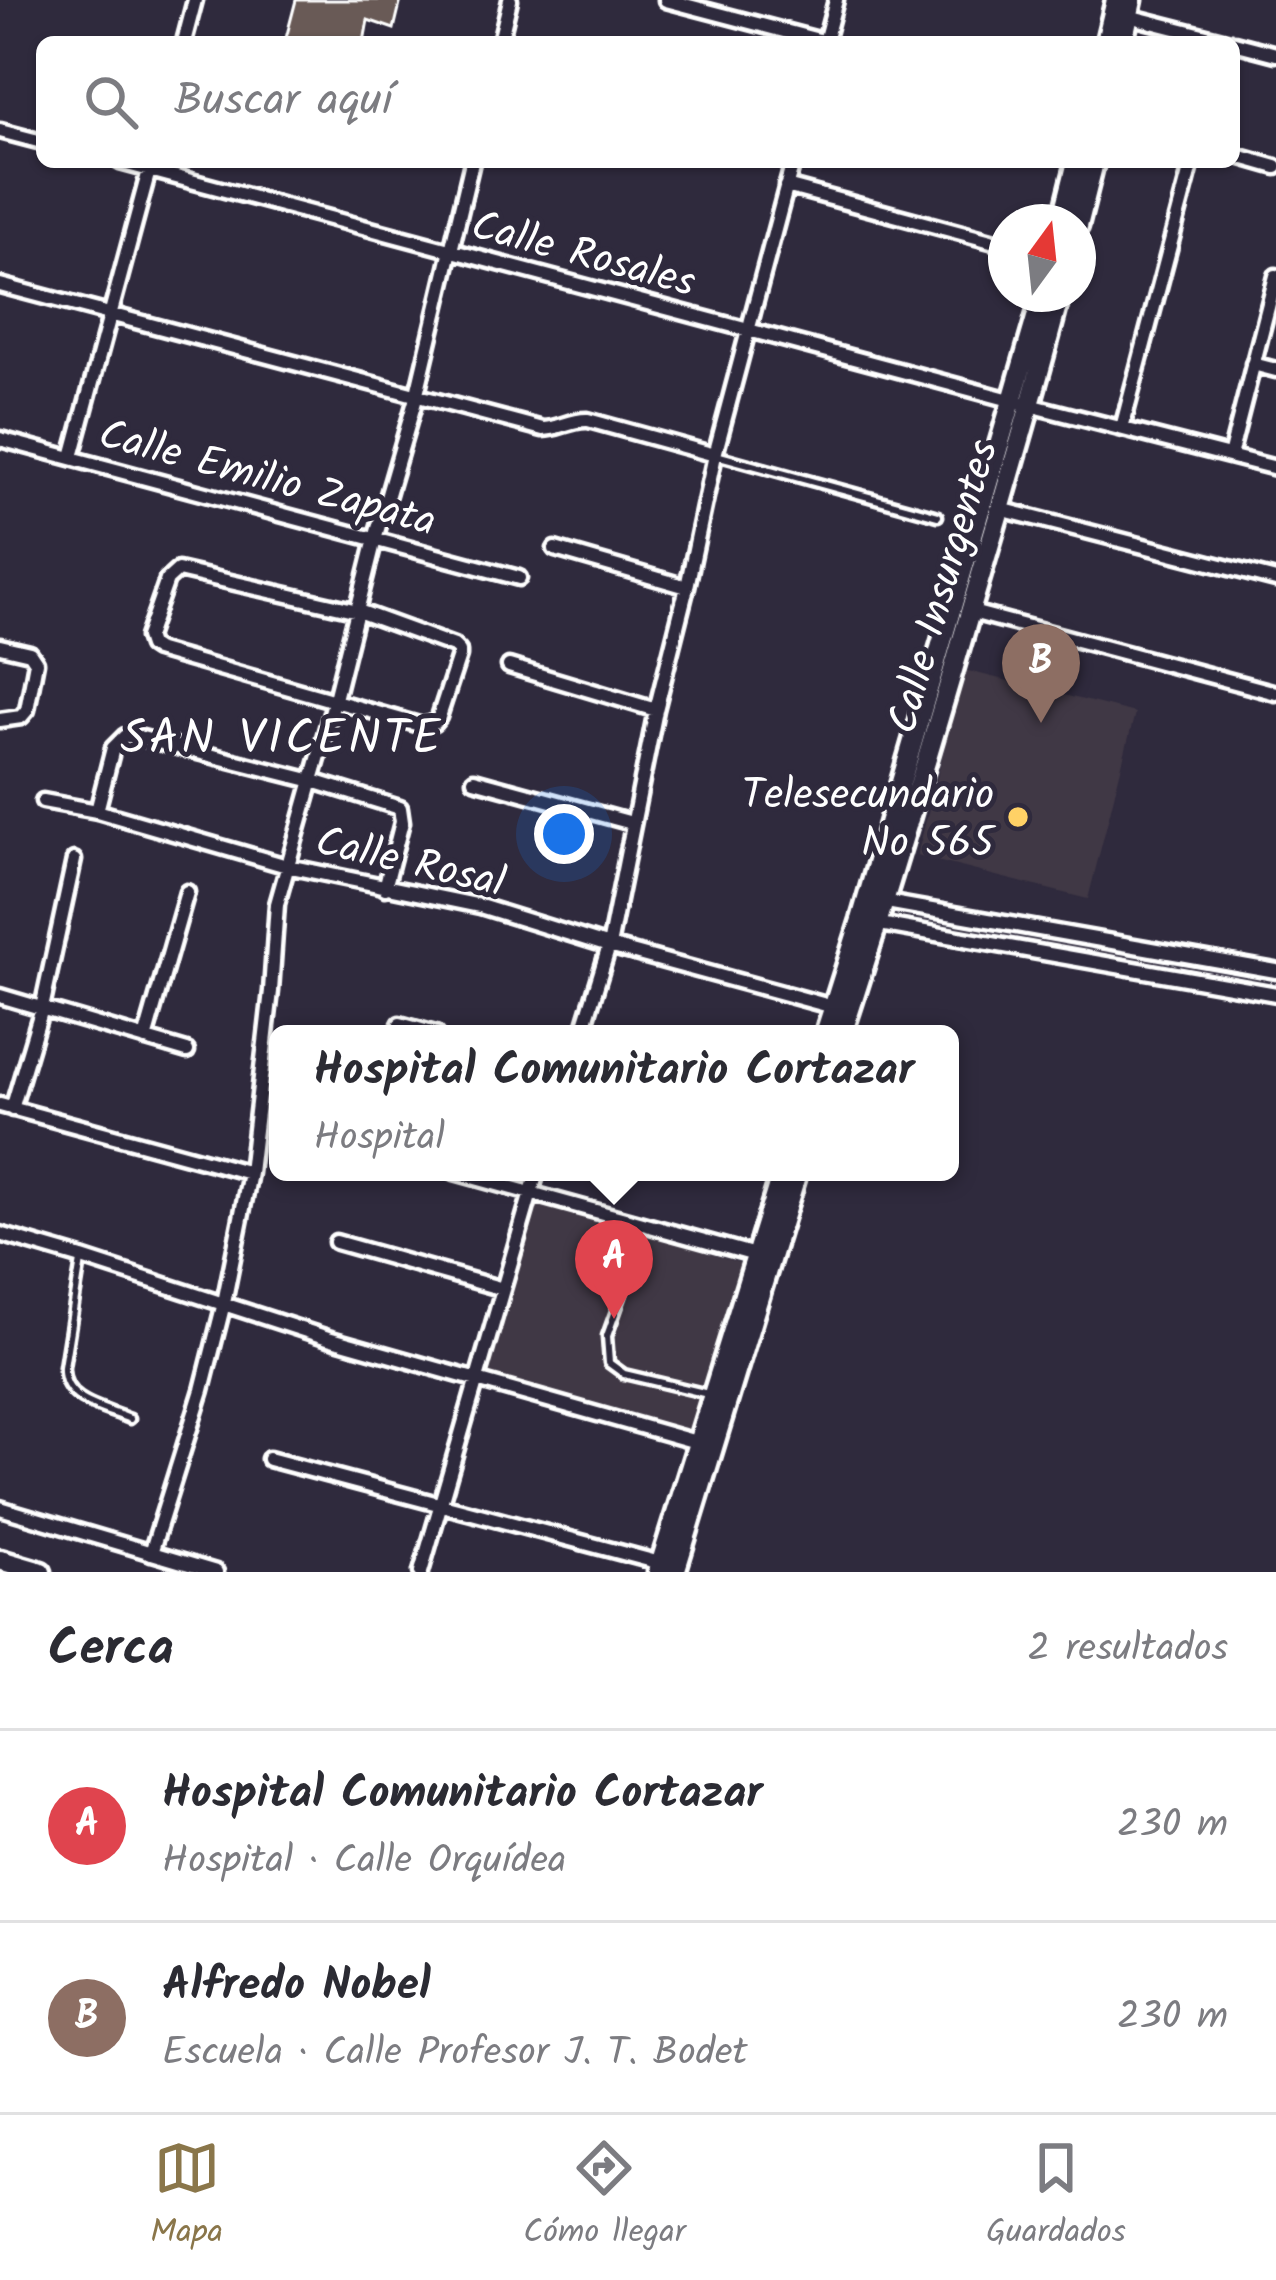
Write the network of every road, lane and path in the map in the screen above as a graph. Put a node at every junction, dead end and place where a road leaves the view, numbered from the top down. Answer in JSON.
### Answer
{"nodes":[{"id":1,"x":195,"y":0,"type":"edge"},
{"id":2,"x":510,"y":0,"type":"edge"},
{"id":3,"x":666,"y":0,"type":"edge"},
{"id":4,"x":836,"y":0,"type":"edge"},
{"id":5,"x":1126,"y":6,"type":"edge"},
{"id":6,"x":186,"y":36,"type":"edge"},
{"id":7,"x":501,"y":36,"type":"edge"},
{"id":8,"x":802,"y":36,"type":"edge"},
{"id":9,"x":827,"y":36,"type":"edge"},
{"id":10,"x":1109,"y":36,"type":"edge"},
{"id":11,"x":1124,"y":36,"type":"edge"},
{"id":12,"x":1212,"y":36,"type":"edge"},
{"id":13,"x":1240,"y":45,"type":"edge"},
{"id":14,"x":1276,"y":54,"type":"edge"},
{"id":15,"x":0,"y":131,"type":"edge"},
{"id":16,"x":36,"y":140,"type":"edge"},
{"id":17,"x":1240,"y":157,"type":"edge"},
{"id":18,"x":1276,"y":166,"type":"edge"},
{"id":19,"x":149,"y":168,"type":"edge"},
{"id":20,"x":157,"y":168,"type":"edge"},
{"id":21,"x":471,"y":168,"type":"edge"},
{"id":22,"x":791,"y":168,"type":"edge"},
{"id":23,"x":1076,"y":168,"type":"edge"},
{"id":24,"x":1092,"y":168,"type":"edge"},
{"id":25,"x":1190,"y":168,"type":"edge"},
{"id":26,"x":786,"y":186,"type":"junction"},
{"id":27,"x":1066,"y":204,"type":"edge"},
{"id":28,"x":1084,"y":204,"type":"edge"},
{"id":29,"x":988,"y":240,"type":"edge"},
{"id":30,"x":452,"y":251,"type":"junction"},
{"id":31,"x":1276,"y":275,"type":"edge"},
{"id":32,"x":0,"y":286,"type":"edge"},
{"id":33,"x":1040,"y":312,"type":"edge"},
{"id":34,"x":1054,"y":312,"type":"edge"},
{"id":35,"x":112,"y":314,"type":"junction"},
{"id":36,"x":749,"y":329,"type":"junction"},
{"id":37,"x":1253,"y":364,"type":"junction"},
{"id":38,"x":1276,"y":370,"type":"edge"},
{"id":39,"x":416,"y":398,"type":"junction"},
{"id":40,"x":1023,"y":403,"type":"junction"},
{"id":41,"x":1122,"y":428,"type":"junction"},
{"id":42,"x":0,"y":439,"type":"edge"},
{"id":43,"x":716,"y":455,"type":"junction"},
{"id":44,"x":1230,"y":456,"type":"junction"},
{"id":45,"x":72,"y":457,"type":"junction"},
{"id":46,"x":1276,"y":468,"type":"edge"},
{"id":47,"x":1000,"y":508,"type":"junction"},
{"id":48,"x":938,"y":516,"type":"dead end"},
{"id":49,"x":375,"y":539,"type":"junction"},
{"id":50,"x":555,"y":549,"type":"dead end"},
{"id":51,"x":519,"y":578,"type":"dead end"},
{"id":52,"x":1276,"y":580,"type":"edge"},
{"id":53,"x":687,"y":586,"type":"junction"},
{"id":54,"x":358,"y":611,"type":"junction"},
{"id":55,"x":972,"y":612,"type":"junction"},
{"id":56,"x":0,"y":646,"type":"edge"},
{"id":57,"x":509,"y":666,"type":"dead end"},
{"id":58,"x":1276,"y":693,"type":"edge"},
{"id":59,"x":335,"y":699,"type":"junction"},
{"id":60,"x":656,"y":710,"type":"junction"},
{"id":61,"x":0,"y":720,"type":"edge"},
{"id":62,"x":474,"y":780,"type":"dead end"},
{"id":63,"x":313,"y":781,"type":"junction"},
{"id":64,"x":43,"y":801,"type":"dead end"},
{"id":65,"x":98,"y":811,"type":"junction"},
{"id":66,"x":632,"y":823,"type":"junction"},
{"id":67,"x":74,"y":860,"type":"dead end"},
{"id":68,"x":287,"y":866,"type":"junction"},
{"id":69,"x":385,"y":888,"type":"junction"},
{"id":70,"x":187,"y":892,"type":"dead end"},
{"id":71,"x":876,"y":901,"type":"junction"},
{"id":72,"x":870,"y":922,"type":"junction"},
{"id":73,"x":609,"y":946,"type":"junction"},
{"id":74,"x":1276,"y":971,"type":"edge"},
{"id":75,"x":1276,"y":994,"type":"edge"},
{"id":76,"x":0,"y":996,"type":"edge"},
{"id":77,"x":41,"y":1008,"type":"junction"},
{"id":78,"x":842,"y":1009,"type":"junction"},
{"id":79,"x":400,"y":1024,"type":"dead end"},
{"id":80,"x":404,"y":1025,"type":"edge"},
{"id":81,"x":585,"y":1025,"type":"edge"},
{"id":82,"x":831,"y":1025,"type":"edge"},
{"id":83,"x":842,"y":1025,"type":"edge"},
{"id":84,"x":145,"y":1039,"type":"junction"},
{"id":85,"x":187,"y":1051,"type":"dead end"},
{"id":86,"x":6,"y":1107,"type":"edge"},
{"id":87,"x":250,"y":1173,"type":"junction"},
{"id":88,"x":490,"y":1181,"type":"edge"},
{"id":89,"x":533,"y":1181,"type":"edge"},
{"id":90,"x":780,"y":1181,"type":"edge"},
{"id":91,"x":793,"y":1181,"type":"edge"},
{"id":92,"x":530,"y":1191,"type":"junction"},
{"id":93,"x":0,"y":1234,"type":"edge"},
{"id":94,"x":335,"y":1242,"type":"dead end"},
{"id":95,"x":762,"y":1257,"type":"junction"},
{"id":96,"x":82,"y":1258,"type":"junction"},
{"id":97,"x":503,"y":1289,"type":"junction"},
{"id":98,"x":622,"y":1294,"type":"dead end"},
{"id":99,"x":224,"y":1303,"type":"junction"},
{"id":100,"x":475,"y":1379,"type":"junction"},
{"id":101,"x":712,"y":1395,"type":"junction"},
{"id":102,"x":130,"y":1419,"type":"dead end"},
{"id":103,"x":704,"y":1444,"type":"junction"},
{"id":104,"x":269,"y":1459,"type":"dead end"},
{"id":105,"x":443,"y":1504,"type":"junction"},
{"id":106,"x":0,"y":1508,"type":"edge"},
{"id":107,"x":151,"y":1553,"type":"junction"},
{"id":108,"x":0,"y":1559,"type":"edge"},
{"id":109,"x":667,"y":1568,"type":"edge"},
{"id":110,"x":41,"y":1572,"type":"edge"},
{"id":111,"x":216,"y":1572,"type":"edge"},
{"id":112,"x":421,"y":1572,"type":"edge"}],
"edges":[{"from":1,"to":6,"type":"street"},
{"from":2,"to":7,"type":"street"},
{"from":3,"to":8,"type":"street"},
{"from":4,"to":9,"type":"street"},
{"from":5,"to":10,"type":"main road"},
{"from":5,"to":11,"type":"main road"},
{"from":5,"to":12,"type":"street"},
{"from":13,"to":14,"type":"street"},
{"from":15,"to":16,"type":"street"},
{"from":17,"to":18,"type":"street"},
{"from":19,"to":35,"type":"street"},
{"from":20,"to":30,"type":"street","name":"Calle Rosales"},
{"from":21,"to":30,"type":"street"},
{"from":22,"to":26,"type":"street"},
{"from":23,"to":27,"type":"main road"},
{"from":24,"to":28,"type":"main road"},
{"from":25,"to":41,"type":"street"},
{"from":26,"to":29,"type":"street"},
{"from":26,"to":36,"type":"street"},
{"from":30,"to":36,"type":"street","name":"Calle Rosales"},
{"from":30,"to":39,"type":"street"},
{"from":31,"to":37,"type":"street"},
{"from":32,"to":35,"type":"street"},
{"from":33,"to":40,"type":"main road","name":"Calle Insurgentes"},
{"from":34,"to":40,"type":"main road","name":"Calle Insurgentes"},
{"from":35,"to":39,"type":"street"},
{"from":35,"to":45,"type":"street"},
{"from":36,"to":40,"type":"street","name":"Calle Rosales"},
{"from":36,"to":43,"type":"street"},
{"from":37,"to":38,"type":"street"},
{"from":37,"to":44,"type":"street"},
{"from":39,"to":43,"type":"street"},
{"from":39,"to":49,"type":"street"},
{"from":40,"to":41,"type":"street","name":"Calle Rosales"},
{"from":40,"to":47,"type":"main road","name":"Calle Insurgentes"},
{"from":40,"to":71,"type":"main road","name":"Calle Insurgentes"},
{"from":41,"to":44,"type":"street","name":"Calle Rosales"},
{"from":42,"to":45,"type":"street","name":"Calle Emilio Zapata"},
{"from":43,"to":48,"type":"lane"},
{"from":43,"to":53,"type":"street"},
{"from":44,"to":46,"type":"street","name":"Calle Rosales"},
{"from":45,"to":49,"type":"street","name":"Calle Emilio Zapata"},
{"from":47,"to":52,"type":"street"},
{"from":47,"to":55,"type":"main road","name":"Calle Insurgentes"},
{"from":49,"to":51,"type":"street","name":"Calle Emilio Zapata"},
{"from":49,"to":54,"type":"street"},
{"from":50,"to":53,"type":"street"},
{"from":53,"to":60,"type":"street"},
{"from":54,"to":59,"type":"street"},
{"from":54,"to":59,"type":"street"},
{"from":54,"to":59,"type":"street"},
{"from":55,"to":58,"type":"street"},
{"from":55,"to":71,"type":"main road","name":"Calle Insurgentes"},
{"from":56,"to":61,"type":"street"},
{"from":57,"to":60,"type":"street"},
{"from":59,"to":63,"type":"street"},
{"from":60,"to":66,"type":"street"},
{"from":62,"to":66,"type":"street"},
{"from":63,"to":65,"type":"street"},
{"from":63,"to":68,"type":"street"},
{"from":63,"to":69,"type":"street"},
{"from":64,"to":65,"type":"street","name":"Calle Rosal"},
{"from":65,"to":68,"type":"street","name":"Calle Rosal"},
{"from":66,"to":73,"type":"street"},
{"from":67,"to":77,"type":"street"},
{"from":68,"to":69,"type":"street","name":"Calle Rosal"},
{"from":68,"to":87,"type":"street"},
{"from":69,"to":73,"type":"street","name":"Calle Rosal"},
{"from":70,"to":84,"type":"street"},
{"from":71,"to":72,"type":"main road","name":"Calle Insurgentes"},
{"from":71,"to":74,"type":"street"},
{"from":72,"to":75,"type":"street"},
{"from":72,"to":78,"type":"main road","name":"Calle Insurgentes"},
{"from":73,"to":78,"type":"street","name":"Calle Rosal"},
{"from":73,"to":81,"type":"street"},
{"from":76,"to":77,"type":"street"},
{"from":77,"to":84,"type":"street"},
{"from":77,"to":86,"type":"street"},
{"from":78,"to":82,"type":"main road","name":"Calle Insurgentes"},
{"from":78,"to":83,"type":"main road","name":"Calle Insurgentes"},
{"from":79,"to":80,"type":"street"},
{"from":84,"to":85,"type":"street"},
{"from":86,"to":87,"type":"street"},
{"from":87,"to":99,"type":"street"},
{"from":88,"to":92,"type":"street"},
{"from":89,"to":92,"type":"street"},
{"from":90,"to":95,"type":"main road"},
{"from":91,"to":95,"type":"main road"},
{"from":92,"to":95,"type":"street"},
{"from":92,"to":97,"type":"street"},
{"from":93,"to":96,"type":"street"},
{"from":94,"to":97,"type":"street"},
{"from":95,"to":101,"type":"main road"},
{"from":95,"to":103,"type":"main road"},
{"from":96,"to":99,"type":"street"},
{"from":96,"to":102,"type":"lane"},
{"from":97,"to":100,"type":"street"},
{"from":98,"to":101,"type":"lane"},
{"from":99,"to":100,"type":"street"},
{"from":99,"to":107,"type":"street"},
{"from":100,"to":103,"type":"street"},
{"from":100,"to":105,"type":"street"},
{"from":101,"to":103,"type":"main road"},
{"from":103,"to":109,"type":"main road"},
{"from":104,"to":105,"type":"street"},
{"from":105,"to":109,"type":"street"},
{"from":105,"to":112,"type":"street"},
{"from":106,"to":107,"type":"street"},
{"from":107,"to":111,"type":"street"},
{"from":108,"to":110,"type":"main road"}]}
